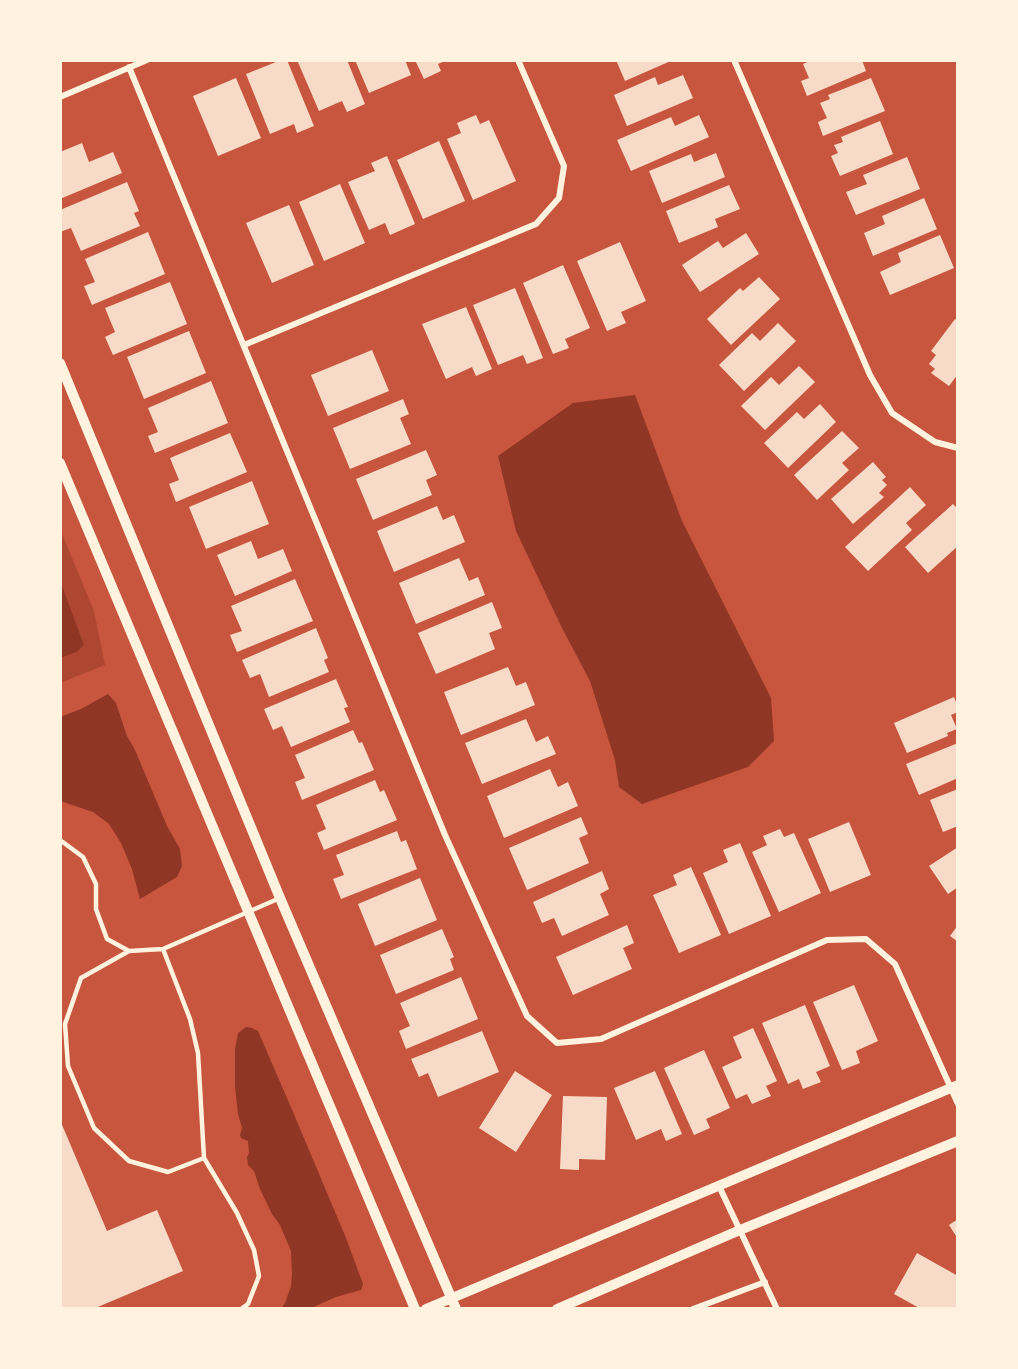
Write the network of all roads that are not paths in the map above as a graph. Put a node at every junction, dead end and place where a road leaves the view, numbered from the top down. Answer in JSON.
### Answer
{"nodes":[{"id":1,"x":147,"y":60,"type":"edge"},
{"id":2,"x":518,"y":60,"type":"edge"},
{"id":3,"x":734,"y":60,"type":"edge"},
{"id":4,"x":129,"y":67,"type":"junction"},
{"id":5,"x":60,"y":97,"type":"edge"},
{"id":6,"x":244,"y":345,"type":"junction"},
{"id":7,"x":60,"y":363,"type":"edge"},
{"id":8,"x":958,"y":448,"type":"edge"},
{"id":9,"x":60,"y":464,"type":"edge"},
{"id":10,"x":60,"y":840,"type":"edge"},
{"id":11,"x":280,"y":898,"type":"junction"},
{"id":12,"x":248,"y":912,"type":"junction"},
{"id":13,"x":163,"y":949,"type":"junction"},
{"id":14,"x":129,"y":951,"type":"junction"},
{"id":15,"x":955,"y":1087,"type":"edge"},
{"id":16,"x":958,"y":1104,"type":"edge"},
{"id":17,"x":958,"y":1141,"type":"edge"},
{"id":18,"x":204,"y":1158,"type":"junction"},
{"id":19,"x":719,"y":1186,"type":"junction"},
{"id":20,"x":740,"y":1230,"type":"junction"},
{"id":21,"x":765,"y":1282,"type":"junction"},
{"id":22,"x":451,"y":1298,"type":"junction"},
{"id":23,"x":241,"y":1309,"type":"edge"},
{"id":24,"x":415,"y":1309,"type":"edge"},
{"id":25,"x":426,"y":1309,"type":"edge"},
{"id":26,"x":456,"y":1309,"type":"edge"},
{"id":27,"x":557,"y":1309,"type":"edge"},
{"id":28,"x":693,"y":1309,"type":"edge"},
{"id":29,"x":777,"y":1309,"type":"edge"}],
"edges":[{"from":1,"to":4,"type":"street"},
{"from":2,"to":6,"type":"street"},
{"from":3,"to":8,"type":"street"},
{"from":4,"to":5,"type":"street"},
{"from":4,"to":6,"type":"street"},
{"from":6,"to":15,"type":"street"},
{"from":7,"to":11,"type":"street"},
{"from":9,"to":12,"type":"street"},
{"from":10,"to":14,"type":"lane"},
{"from":11,"to":12,"type":"lane"},
{"from":11,"to":22,"type":"street"},
{"from":12,"to":13,"type":"lane"},
{"from":12,"to":24,"type":"street"},
{"from":13,"to":14,"type":"lane"},
{"from":13,"to":18,"type":"lane"},
{"from":14,"to":18,"type":"lane"},
{"from":15,"to":16,"type":"street"},
{"from":15,"to":19,"type":"street"},
{"from":17,"to":20,"type":"street"},
{"from":18,"to":23,"type":"lane"},
{"from":19,"to":20,"type":"street"},
{"from":19,"to":22,"type":"street"},
{"from":20,"to":21,"type":"street"},
{"from":20,"to":27,"type":"street"},
{"from":21,"to":28,"type":"street"},
{"from":21,"to":29,"type":"street"},
{"from":22,"to":25,"type":"street"},
{"from":22,"to":26,"type":"street"}]}
